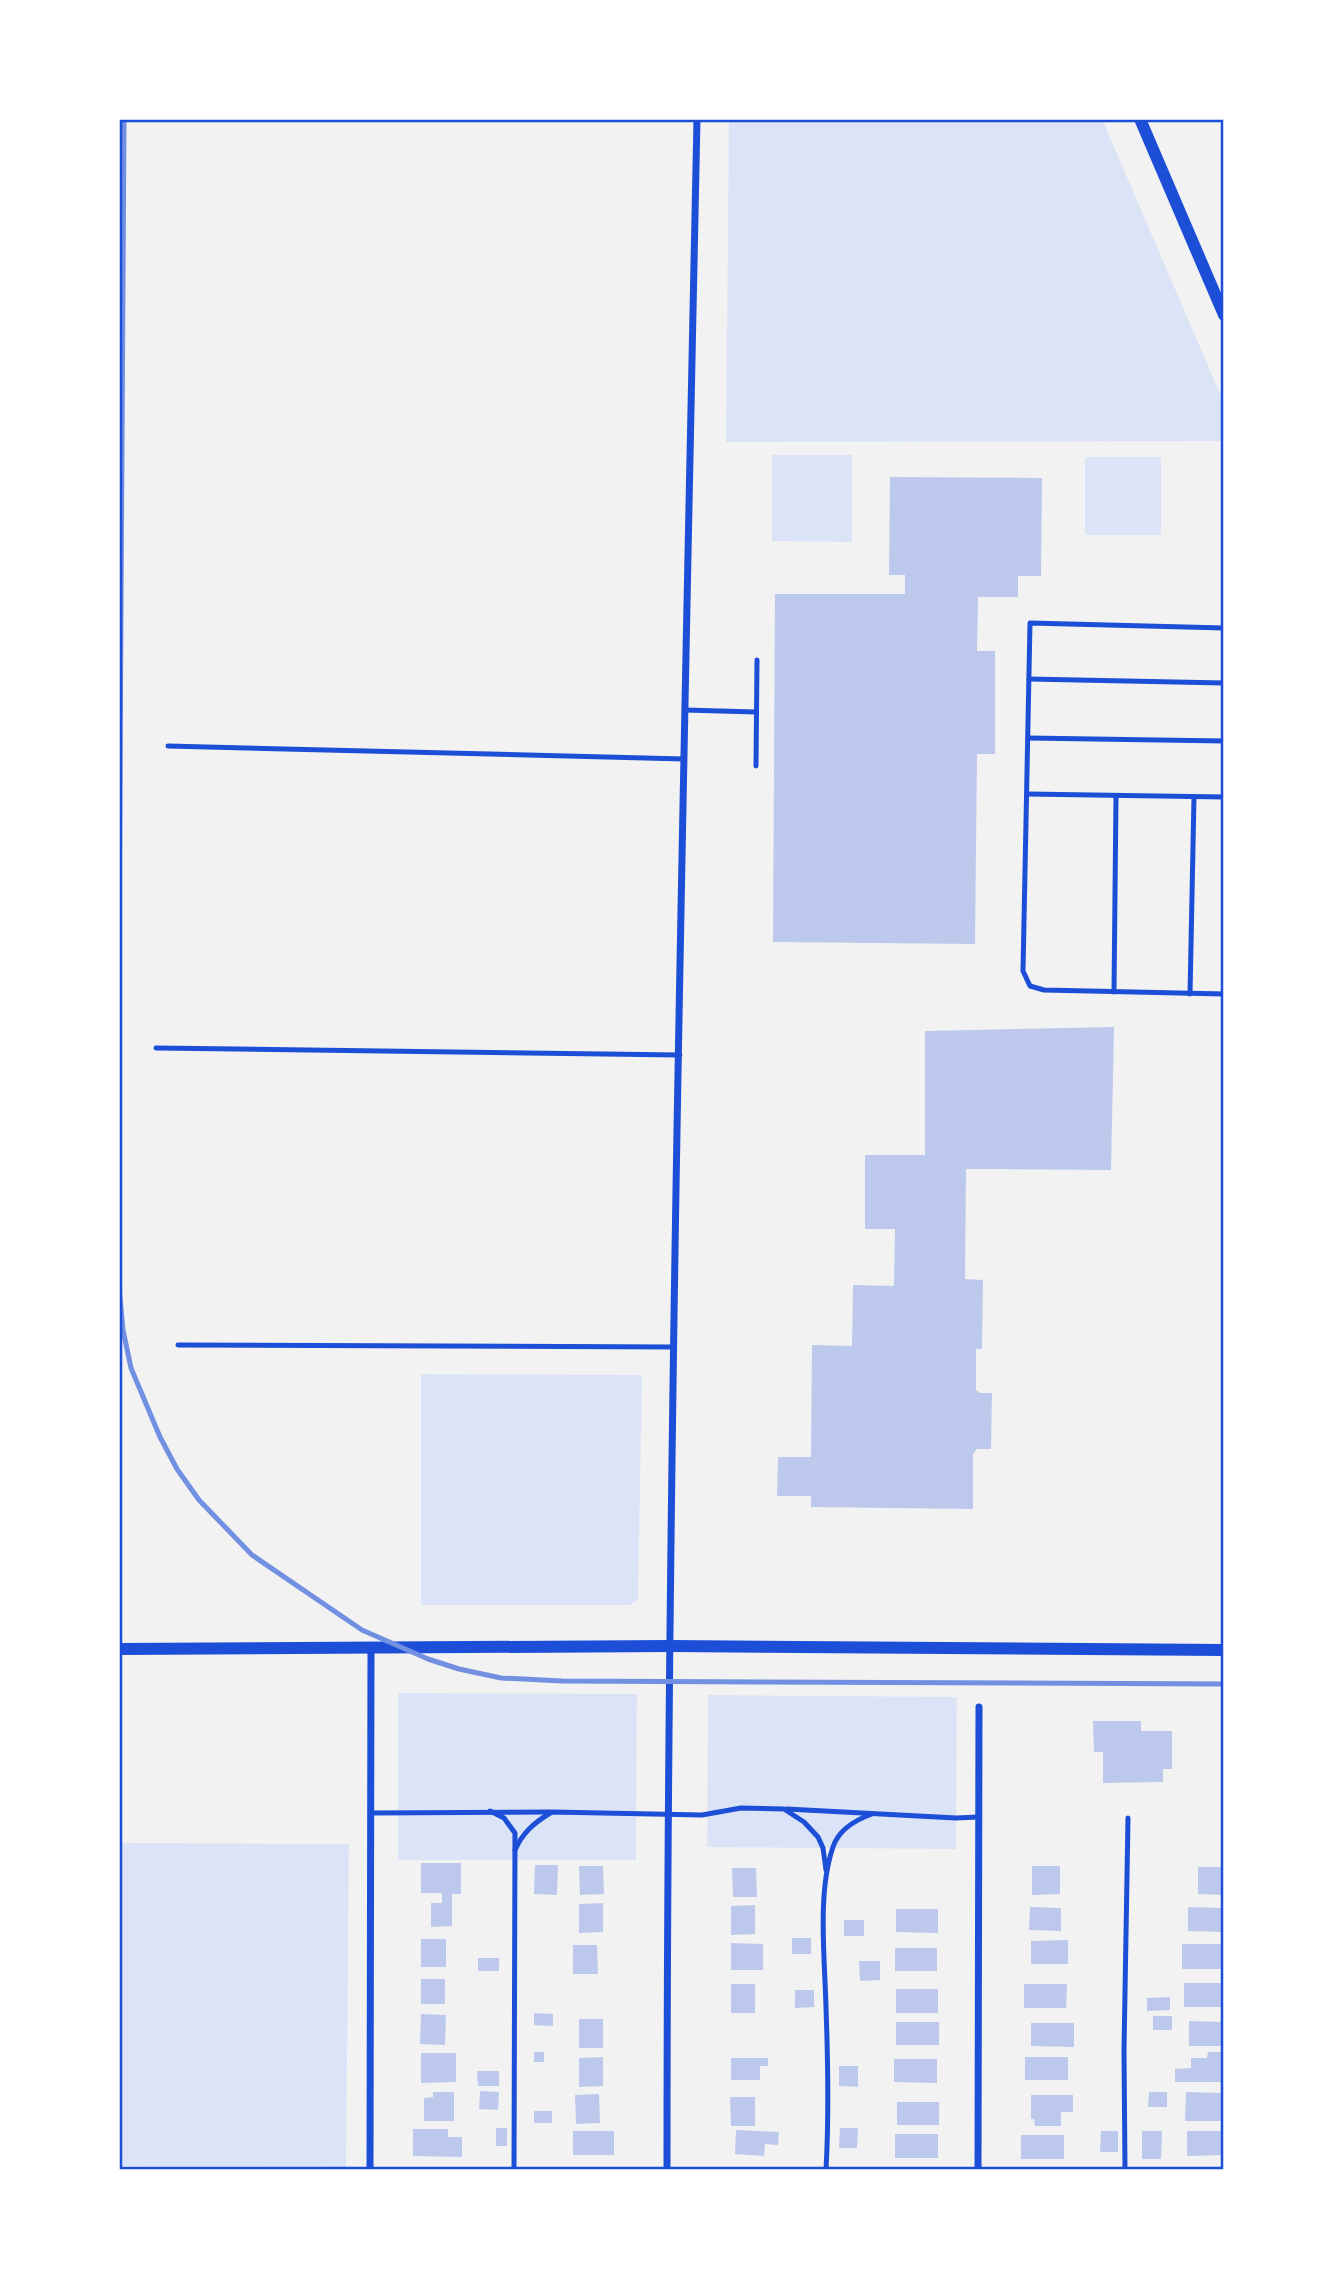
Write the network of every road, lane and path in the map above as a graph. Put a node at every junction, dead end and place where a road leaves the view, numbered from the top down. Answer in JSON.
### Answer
{"nodes":[{"id":1,"x":697,"y":119,"type":"edge"},
{"id":2,"x":1140,"y":119,"type":"edge"},
{"id":3,"x":1224,"y":315,"type":"edge"},
{"id":4,"x":1224,"y":628,"type":"edge"},
{"id":5,"x":757,"y":660,"type":"dead end"},
{"id":6,"x":1028,"y":679,"type":"junction"},
{"id":7,"x":1224,"y":683,"type":"edge"},
{"id":8,"x":685,"y":710,"type":"junction"},
{"id":9,"x":757,"y":712,"type":"junction"},
{"id":10,"x":1027,"y":738,"type":"junction"},
{"id":11,"x":1224,"y":741,"type":"edge"},
{"id":12,"x":168,"y":746,"type":"dead end"},
{"id":13,"x":684,"y":759,"type":"junction"},
{"id":14,"x":756,"y":766,"type":"dead end"},
{"id":15,"x":1027,"y":794,"type":"junction"},
{"id":16,"x":1116,"y":796,"type":"junction"},
{"id":17,"x":1194,"y":797,"type":"junction"},
{"id":18,"x":1224,"y":797,"type":"edge"},
{"id":19,"x":1114,"y":992,"type":"junction"},
{"id":20,"x":1189,"y":993,"type":"junction"},
{"id":21,"x":1224,"y":994,"type":"edge"},
{"id":22,"x":156,"y":1048,"type":"dead end"},
{"id":23,"x":680,"y":1055,"type":"junction"},
{"id":24,"x":178,"y":1345,"type":"dead end"},
{"id":25,"x":674,"y":1347,"type":"junction"},
{"id":26,"x":670,"y":1646,"type":"junction"},
{"id":27,"x":371,"y":1647,"type":"junction"},
{"id":28,"x":119,"y":1648,"type":"edge"},
{"id":29,"x":1224,"y":1650,"type":"edge"},
{"id":30,"x":979,"y":1707,"type":"dead end"},
{"id":31,"x":784,"y":1809,"type":"junction"},
{"id":32,"x":490,"y":1811,"type":"junction"},
{"id":33,"x":551,"y":1812,"type":"junction"},
{"id":34,"x":371,"y":1813,"type":"junction"},
{"id":35,"x":872,"y":1814,"type":"junction"},
{"id":36,"x":668,"y":1815,"type":"junction"},
{"id":37,"x":978,"y":1817,"type":"junction"},
{"id":38,"x":1128,"y":1818,"type":"dead end"},
{"id":39,"x":515,"y":1850,"type":"junction"},
{"id":40,"x":827,"y":1877,"type":"junction"},
{"id":41,"x":370,"y":2170,"type":"edge"},
{"id":42,"x":514,"y":2170,"type":"edge"},
{"id":43,"x":667,"y":2170,"type":"edge"},
{"id":44,"x":826,"y":2170,"type":"edge"},
{"id":45,"x":978,"y":2170,"type":"edge"},
{"id":46,"x":1125,"y":2170,"type":"edge"}],
"edges":[{"from":1,"to":8,"type":"street"},
{"from":2,"to":3,"type":"street"},
{"from":4,"to":6,"type":"lane"},
{"from":5,"to":9,"type":"lane"},
{"from":6,"to":7,"type":"lane"},
{"from":6,"to":10,"type":"lane"},
{"from":8,"to":9,"type":"lane"},
{"from":8,"to":13,"type":"street"},
{"from":9,"to":14,"type":"lane"},
{"from":10,"to":11,"type":"lane"},
{"from":10,"to":15,"type":"lane"},
{"from":12,"to":13,"type":"lane"},
{"from":13,"to":23,"type":"street"},
{"from":15,"to":16,"type":"lane"},
{"from":15,"to":19,"type":"lane"},
{"from":16,"to":17,"type":"lane"},
{"from":16,"to":19,"type":"lane"},
{"from":17,"to":18,"type":"lane"},
{"from":17,"to":20,"type":"lane"},
{"from":19,"to":20,"type":"lane"},
{"from":20,"to":21,"type":"lane"},
{"from":22,"to":23,"type":"lane"},
{"from":23,"to":25,"type":"street"},
{"from":24,"to":25,"type":"lane"},
{"from":25,"to":26,"type":"street"},
{"from":26,"to":27,"type":"street"},
{"from":26,"to":29,"type":"street"},
{"from":26,"to":36,"type":"street"},
{"from":27,"to":28,"type":"street"},
{"from":27,"to":34,"type":"street"},
{"from":30,"to":37,"type":"street"},
{"from":31,"to":35,"type":"lane"},
{"from":31,"to":36,"type":"lane"},
{"from":31,"to":40,"type":"lane"},
{"from":32,"to":33,"type":"lane"},
{"from":32,"to":34,"type":"lane"},
{"from":32,"to":39,"type":"lane"},
{"from":33,"to":36,"type":"lane"},
{"from":33,"to":39,"type":"lane"},
{"from":34,"to":41,"type":"street"},
{"from":35,"to":37,"type":"lane"},
{"from":35,"to":40,"type":"lane"},
{"from":36,"to":43,"type":"street"},
{"from":37,"to":45,"type":"street"},
{"from":38,"to":46,"type":"lane"},
{"from":39,"to":42,"type":"lane"},
{"from":40,"to":44,"type":"lane"}]}
